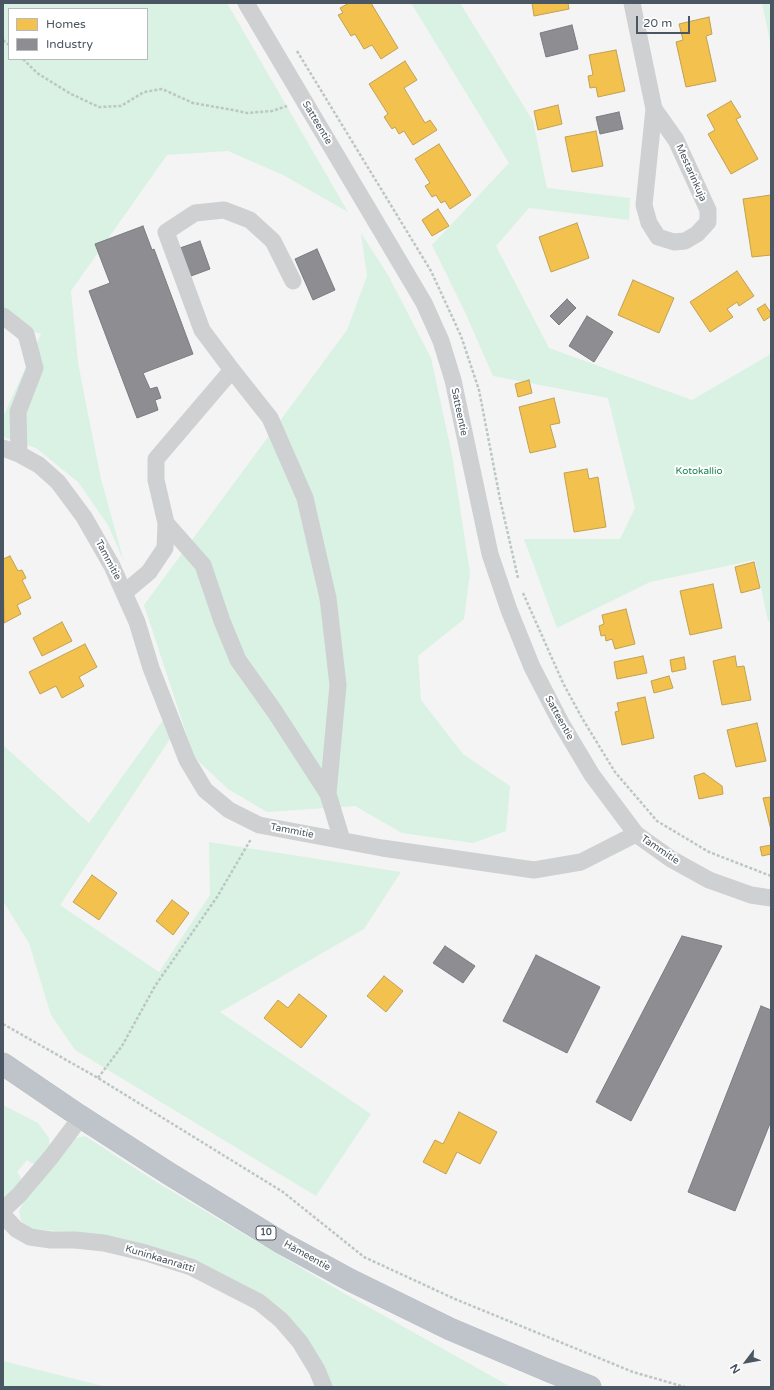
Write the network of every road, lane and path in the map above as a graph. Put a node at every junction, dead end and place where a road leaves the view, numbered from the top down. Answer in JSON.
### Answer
{"nodes":[{"id":1,"x":246,"y":3,"type":"edge"},
{"id":2,"x":632,"y":3,"type":"edge"},
{"id":3,"x":296,"y":50,"type":"dead end"},
{"id":4,"x":24,"y":60,"type":"edge"},
{"id":5,"x":292,"y":104,"type":"dead end"},
{"id":6,"x":654,"y":109,"type":"junction"},
{"id":7,"x":292,"y":281,"type":"dead end"},
{"id":8,"x":3,"y":316,"type":"edge"},
{"id":9,"x":232,"y":370,"type":"junction"},
{"id":10,"x":3,"y":448,"type":"edge"},
{"id":11,"x":19,"y":454,"type":"junction"},
{"id":12,"x":166,"y":523,"type":"junction"},
{"id":13,"x":520,"y":584,"type":"dead end"},
{"id":14,"x":522,"y":590,"type":"dead end"},
{"id":15,"x":124,"y":593,"type":"junction"},
{"id":16,"x":328,"y":794,"type":"junction"},
{"id":17,"x":259,"y":825,"type":"junction"},
{"id":18,"x":636,"y":834,"type":"junction"},
{"id":19,"x":342,"y":840,"type":"junction"},
{"id":20,"x":771,"y":876,"type":"edge"},
{"id":21,"x":771,"y":898,"type":"edge"},
{"id":22,"x":3,"y":1024,"type":"edge"},
{"id":23,"x":3,"y":1064,"type":"edge"},
{"id":24,"x":98,"y":1078,"type":"junction"},
{"id":25,"x":81,"y":1117,"type":"junction"},
{"id":26,"x":3,"y":1210,"type":"edge"},
{"id":27,"x":3,"y":1215,"type":"edge"},
{"id":28,"x":324,"y":1387,"type":"edge"},
{"id":29,"x":590,"y":1387,"type":"edge"},
{"id":30,"x":685,"y":1387,"type":"edge"}],
"edges":[{"from":1,"to":18,"type":"street","name":"Satteentie"},
{"from":2,"to":6,"type":"street","name":"Mestarinkuja"},
{"from":3,"to":13,"type":"path"},
{"from":4,"to":5,"type":"path"},
{"from":6,"to":6,"type":"street","name":"Mestarinkuja"},
{"from":7,"to":9,"type":"street"},
{"from":8,"to":11,"type":"street"},
{"from":9,"to":12,"type":"street"},
{"from":9,"to":16,"type":"street"},
{"from":10,"to":11,"type":"street","name":"Tammitie"},
{"from":11,"to":15,"type":"street","name":"Tammitie"},
{"from":12,"to":15,"type":"street"},
{"from":12,"to":16,"type":"street"},
{"from":14,"to":20,"type":"path"},
{"from":15,"to":17,"type":"street","name":"Tammitie"},
{"from":16,"to":19,"type":"street"},
{"from":17,"to":19,"type":"street","name":"Tammitie"},
{"from":17,"to":24,"type":"path"},
{"from":18,"to":19,"type":"street","name":"Tammitie"},
{"from":18,"to":21,"type":"street","name":"Tammitie"},
{"from":22,"to":24,"type":"path"},
{"from":23,"to":25,"type":"highway","name":"Hämeentie","number":"10"},
{"from":24,"to":30,"type":"path"},
{"from":25,"to":26,"type":"street"},
{"from":25,"to":29,"type":"highway","name":"Hämeentie","number":"10"},
{"from":27,"to":28,"type":"street","name":"Kuninkaanraitti"}]}
